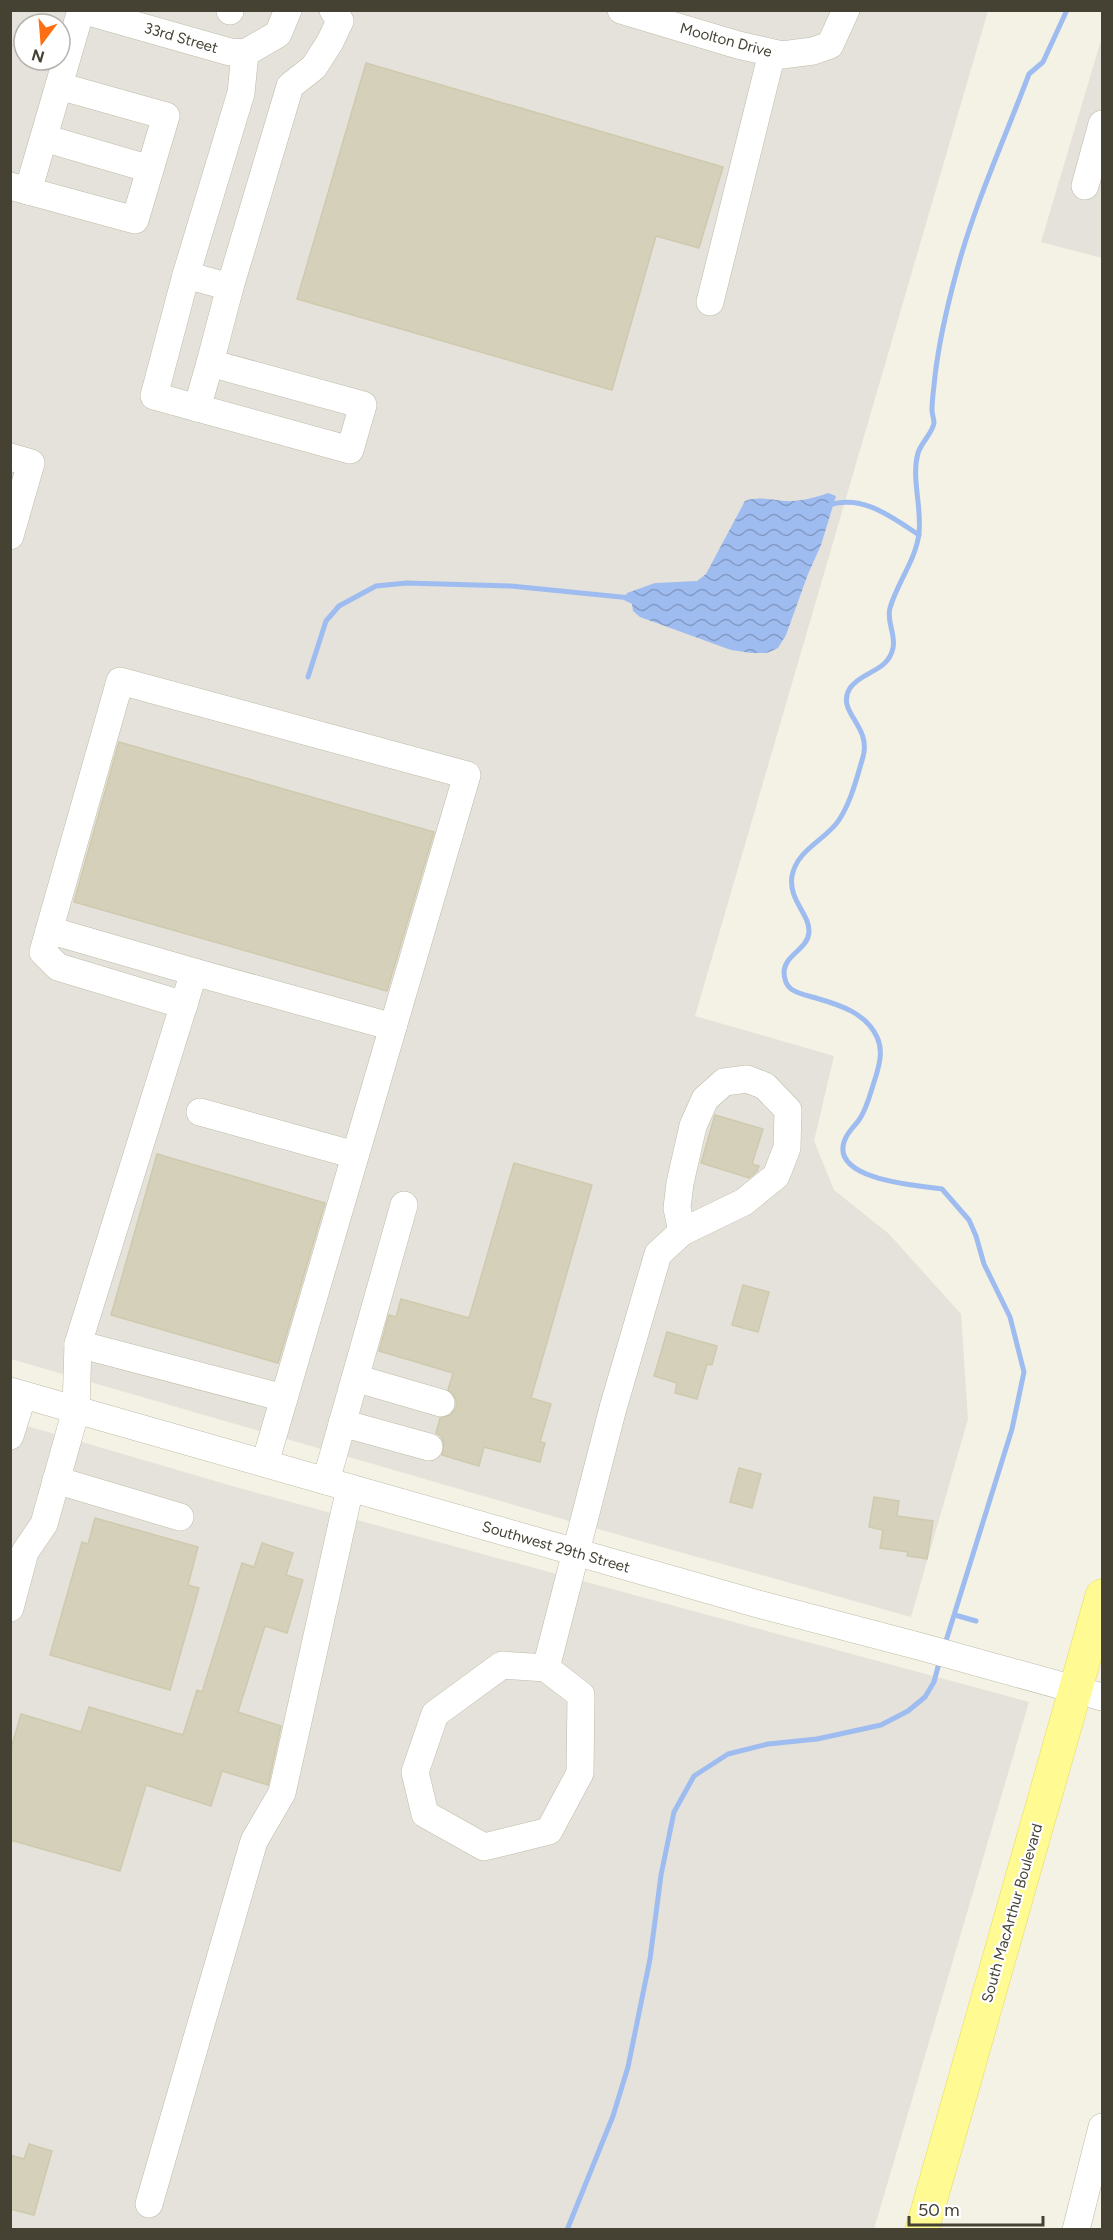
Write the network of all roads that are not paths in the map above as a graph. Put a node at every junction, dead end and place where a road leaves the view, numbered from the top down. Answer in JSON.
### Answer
{"nodes":[{"id":1,"x":82,"y":10,"type":"edge"},
{"id":2,"x":288,"y":10,"type":"edge"},
{"id":3,"x":333,"y":10,"type":"edge"},
{"id":4,"x":621,"y":10,"type":"edge"},
{"id":5,"x":846,"y":10,"type":"edge"},
{"id":6,"x":245,"y":53,"type":"junction"},
{"id":7,"x":772,"y":53,"type":"junction"},
{"id":8,"x":59,"y":86,"type":"junction"},
{"id":9,"x":240,"y":93,"type":"junction"},
{"id":10,"x":284,"y":107,"type":"junction"},
{"id":11,"x":1102,"y":124,"type":"edge"},
{"id":12,"x":44,"y":138,"type":"junction"},
{"id":13,"x":150,"y":169,"type":"junction"},
{"id":14,"x":1085,"y":186,"type":"dead end"},
{"id":15,"x":20,"y":188,"type":"edge"},
{"id":16,"x":186,"y":275,"type":"junction"},
{"id":17,"x":230,"y":287,"type":"junction"},
{"id":18,"x":710,"y":302,"type":"dead end"},
{"id":19,"x":210,"y":363,"type":"junction"},
{"id":20,"x":197,"y":408,"type":"junction"},
{"id":21,"x":10,"y":457,"type":"edge"},
{"id":22,"x":10,"y":536,"type":"edge"},
{"id":23,"x":50,"y":930,"type":"junction"},
{"id":24,"x":194,"y":972,"type":"junction"},
{"id":25,"x":184,"y":1005,"type":"junction"},
{"id":26,"x":393,"y":1027,"type":"junction"},
{"id":27,"x":200,"y":1112,"type":"dead end"},
{"id":28,"x":355,"y":1155,"type":"junction"},
{"id":29,"x":404,"y":1205,"type":"dead end"},
{"id":30,"x":682,"y":1232,"type":"junction"},
{"id":31,"x":78,"y":1344,"type":"junction"},
{"id":32,"x":355,"y":1378,"type":"junction"},
{"id":33,"x":17,"y":1393,"type":"edge"},
{"id":34,"x":284,"y":1398,"type":"junction"},
{"id":35,"x":441,"y":1403,"type":"dead end"},
{"id":36,"x":76,"y":1410,"type":"junction"},
{"id":37,"x":342,"y":1423,"type":"junction"},
{"id":38,"x":10,"y":1436,"type":"edge"},
{"id":39,"x":429,"y":1447,"type":"dead end"},
{"id":40,"x":264,"y":1463,"type":"junction"},
{"id":41,"x":56,"y":1480,"type":"junction"},
{"id":42,"x":338,"y":1484,"type":"junction"},
{"id":43,"x":180,"y":1517,"type":"dead end"},
{"id":44,"x":575,"y":1552,"type":"junction"},
{"id":45,"x":1102,"y":1596,"type":"edge"},
{"id":46,"x":10,"y":1608,"type":"edge"},
{"id":47,"x":546,"y":1668,"type":"junction"},
{"id":48,"x":1089,"y":1694,"type":"edge"},
{"id":49,"x":1102,"y":2127,"type":"edge"},
{"id":50,"x":149,"y":2204,"type":"dead end"},
{"id":51,"x":922,"y":2229,"type":"edge"},
{"id":52,"x":1076,"y":2229,"type":"edge"}],
"edges":[{"from":1,"to":6,"type":"street","name":"33rd Street"},
{"from":1,"to":8,"type":"street"},
{"from":2,"to":6,"type":"street"},
{"from":3,"to":10,"type":"street"},
{"from":4,"to":7,"type":"street","name":"Moolton Drive"},
{"from":5,"to":7,"type":"street","name":"Moolton Drive"},
{"from":6,"to":9,"type":"street"},
{"from":7,"to":18,"type":"street"},
{"from":8,"to":12,"type":"street"},
{"from":8,"to":13,"type":"street"},
{"from":9,"to":10,"type":"street"},
{"from":9,"to":16,"type":"street"},
{"from":10,"to":17,"type":"street"},
{"from":11,"to":14,"type":"street"},
{"from":12,"to":13,"type":"street"},
{"from":12,"to":15,"type":"street"},
{"from":13,"to":15,"type":"street"},
{"from":16,"to":17,"type":"street"},
{"from":16,"to":20,"type":"street"},
{"from":17,"to":19,"type":"street"},
{"from":19,"to":20,"type":"street"},
{"from":19,"to":20,"type":"street"},
{"from":21,"to":22,"type":"street"},
{"from":23,"to":24,"type":"street"},
{"from":23,"to":25,"type":"street"},
{"from":23,"to":26,"type":"street"},
{"from":24,"to":25,"type":"street"},
{"from":24,"to":26,"type":"street"},
{"from":25,"to":31,"type":"street"},
{"from":26,"to":28,"type":"street"},
{"from":27,"to":28,"type":"street"},
{"from":28,"to":34,"type":"street"},
{"from":29,"to":32,"type":"street"},
{"from":30,"to":30,"type":"street"},
{"from":30,"to":44,"type":"street"},
{"from":31,"to":34,"type":"street"},
{"from":31,"to":36,"type":"street"},
{"from":32,"to":35,"type":"street"},
{"from":32,"to":37,"type":"street"},
{"from":33,"to":36,"type":"street","name":"Southwest 29th Street"},
{"from":33,"to":38,"type":"street"},
{"from":34,"to":40,"type":"street"},
{"from":36,"to":40,"type":"street","name":"Southwest 29th Street"},
{"from":36,"to":41,"type":"street"},
{"from":37,"to":39,"type":"street"},
{"from":37,"to":42,"type":"street"},
{"from":40,"to":42,"type":"street","name":"Southwest 29th Street"},
{"from":41,"to":43,"type":"street"},
{"from":41,"to":46,"type":"street"},
{"from":42,"to":44,"type":"street","name":"Southwest 29th Street"},
{"from":42,"to":50,"type":"street"},
{"from":44,"to":47,"type":"street"},
{"from":44,"to":48,"type":"street","name":"Southwest 29th Street"},
{"from":45,"to":48,"type":"main road","name":"South MacArthur Boulevard"},
{"from":47,"to":47,"type":"street"},
{"from":48,"to":51,"type":"main road","name":"South MacArthur Boulevard"},
{"from":49,"to":52,"type":"street"}]}
